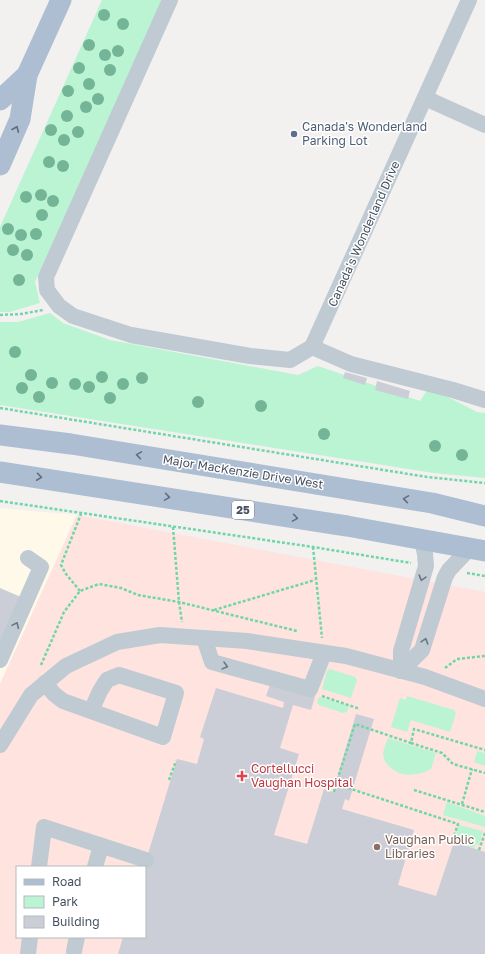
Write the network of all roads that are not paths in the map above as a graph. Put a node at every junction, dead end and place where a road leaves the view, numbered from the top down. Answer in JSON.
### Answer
{"nodes":[{"id":1,"x":61,"y":0,"type":"edge"},
{"id":2,"x":170,"y":0,"type":"edge"},
{"id":3,"x":469,"y":0,"type":"edge"},
{"id":4,"x":27,"y":75,"type":"junction"},
{"id":5,"x":425,"y":98,"type":"junction"},
{"id":6,"x":0,"y":100,"type":"edge"},
{"id":7,"x":485,"y":125,"type":"edge"},
{"id":8,"x":0,"y":165,"type":"edge"},
{"id":9,"x":312,"y":347,"type":"junction"},
{"id":10,"x":485,"y":400,"type":"edge"},
{"id":11,"x":0,"y":435,"type":"edge"},
{"id":12,"x":0,"y":472,"type":"edge"},
{"id":13,"x":432,"y":503,"type":"junction"},
{"id":14,"x":485,"y":505,"type":"edge"},
{"id":15,"x":485,"y":516,"type":"edge"},
{"id":16,"x":422,"y":540,"type":"junction"},
{"id":17,"x":478,"y":550,"type":"edge"},
{"id":18,"x":28,"y":558,"type":"dead end"},
{"id":19,"x":204,"y":638,"type":"junction"},
{"id":20,"x":325,"y":643,"type":"junction"},
{"id":21,"x":0,"y":660,"type":"edge"},
{"id":22,"x":401,"y":672,"type":"junction"},
{"id":23,"x":45,"y":683,"type":"junction"},
{"id":24,"x":485,"y":699,"type":"edge"},
{"id":25,"x":91,"y":711,"type":"junction"},
{"id":26,"x":0,"y":745,"type":"edge"},
{"id":27,"x":101,"y":846,"type":"junction"},
{"id":28,"x":146,"y":860,"type":"dead end"},
{"id":29,"x":39,"y":866,"type":"edge"},
{"id":30,"x":95,"y":866,"type":"edge"},
{"id":31,"x":30,"y":938,"type":"edge"},
{"id":32,"x":28,"y":954,"type":"edge"}],
"edges":[{"from":1,"to":4,"type":"main road"},
{"from":2,"to":9,"type":"lane"},
{"from":3,"to":5,"type":"lane","name":"Canada's Wonderland Drive"},
{"from":4,"to":6,"type":"main road"},
{"from":8,"to":4,"type":"main road","one_way":true},
{"from":5,"to":7,"type":"lane"},
{"from":5,"to":9,"type":"lane","name":"Canada's Wonderland Drive"},
{"from":9,"to":10,"type":"lane"},
{"from":13,"to":11,"type":"main road","name":"Major MacKenzie Drive West","one_way":true},
{"from":12,"to":16,"type":"main road","number":"25","one_way":true},
{"from":13,"to":14,"type":"lane"},
{"from":13,"to":15,"type":"main road","name":"Major MacKenzie Drive West"},
{"from":16,"to":17,"type":"main road","number":"25"},
{"from":16,"to":22,"type":"lane","one_way":true},
{"from":22,"to":17,"type":"lane","one_way":true},
{"from":21,"to":18,"type":"lane","one_way":true},
{"from":19,"to":20,"type":"lane"},
{"from":19,"to":20,"type":"lane","one_way":true},
{"from":19,"to":23,"type":"lane"},
{"from":20,"to":22,"type":"lane"},
{"from":22,"to":24,"type":"lane"},
{"from":23,"to":25,"type":"lane"},
{"from":23,"to":26,"type":"lane"},
{"from":25,"to":25,"type":"lane"},
{"from":27,"to":28,"type":"lane"},
{"from":27,"to":29,"type":"lane"},
{"from":27,"to":30,"type":"lane"},
{"from":31,"to":32,"type":"lane"}]}
